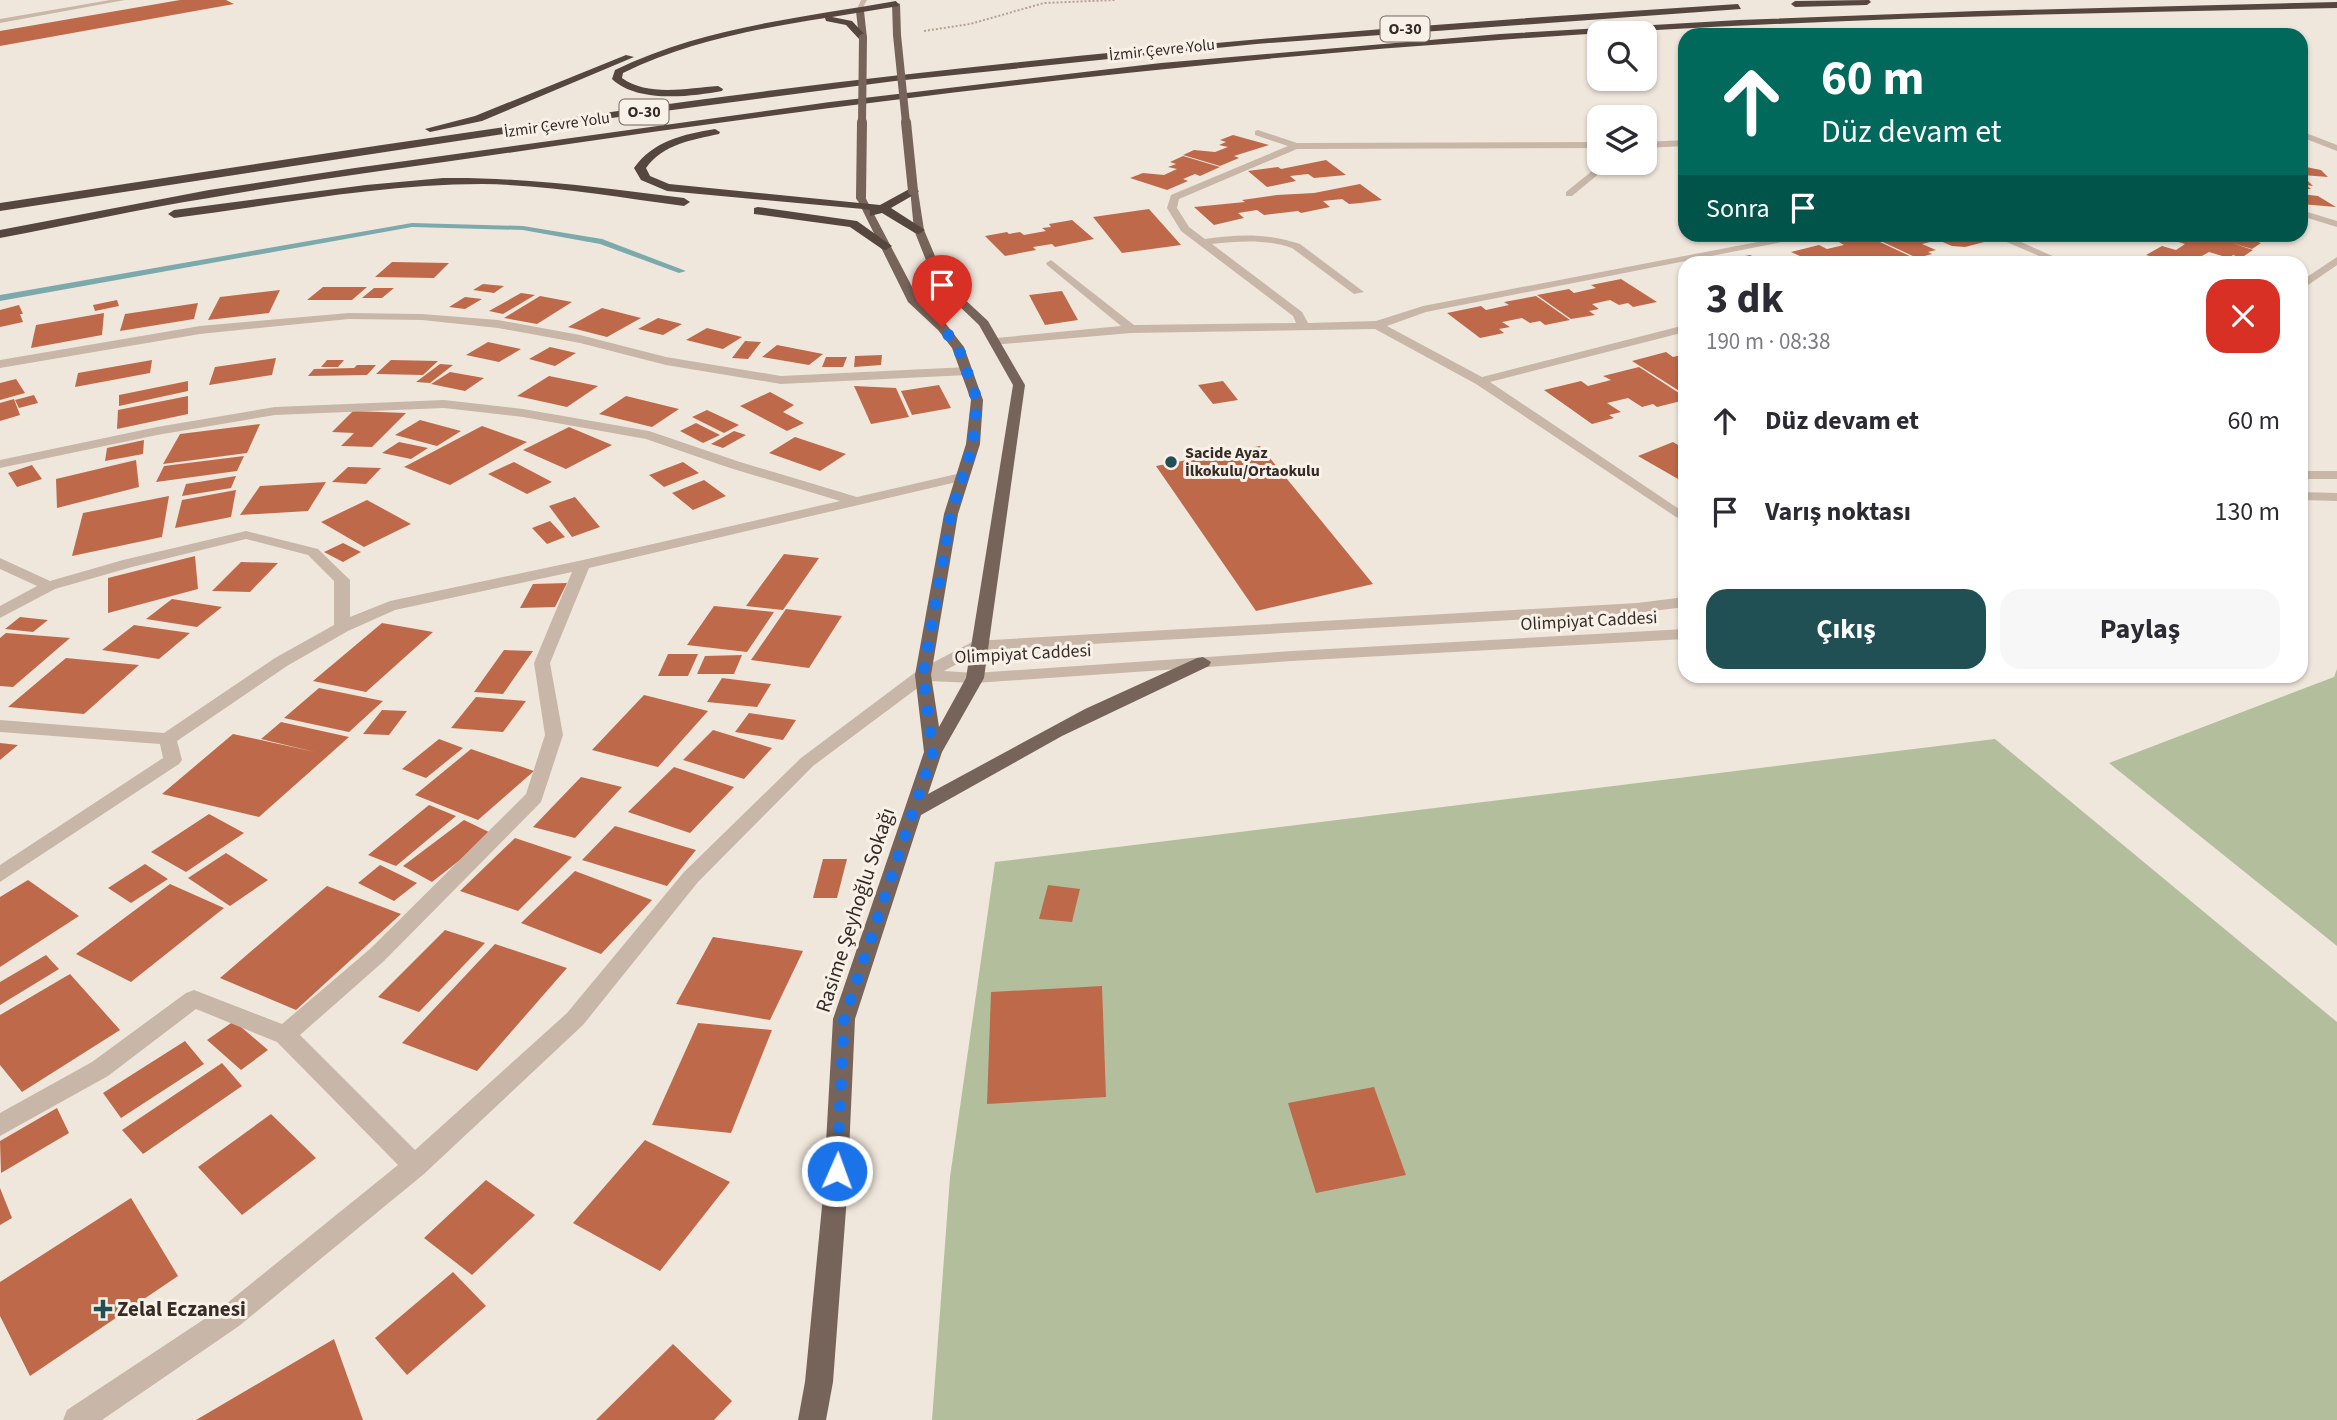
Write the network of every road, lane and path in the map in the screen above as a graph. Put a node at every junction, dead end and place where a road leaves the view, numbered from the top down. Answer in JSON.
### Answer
{"nodes":[{"id":1,"x":122,"y":0,"type":"edge"},
{"id":2,"x":132,"y":0,"type":"edge"},
{"id":3,"x":1115,"y":0,"type":"edge"},
{"id":4,"x":1884,"y":1,"type":"edge"},
{"id":5,"x":896,"y":2,"type":"edge"},
{"id":6,"x":106,"y":4,"type":"junction"},
{"id":7,"x":860,"y":4,"type":"edge"},
{"id":8,"x":1789,"y":5,"type":"dead end"},
{"id":9,"x":2337,"y":5,"type":"edge"},
{"id":10,"x":1749,"y":7,"type":"dead end"},
{"id":11,"x":809,"y":19,"type":"junction"},
{"id":12,"x":2,"y":20,"type":"edge"},
{"id":13,"x":897,"y":35,"type":"junction"},
{"id":14,"x":863,"y":38,"type":"junction"},
{"id":15,"x":1292,"y":39,"type":"junction"},
{"id":16,"x":1307,"y":53,"type":"junction"},
{"id":17,"x":1258,"y":133,"type":"dead end"},
{"id":18,"x":2308,"y":137,"type":"edge"},
{"id":19,"x":1678,"y":143,"type":"edge"},
{"id":20,"x":1657,"y":144,"type":"edge"},
{"id":21,"x":1587,"y":145,"type":"edge"},
{"id":22,"x":1296,"y":146,"type":"junction"},
{"id":23,"x":2337,"y":148,"type":"edge"},
{"id":24,"x":1592,"y":175,"type":"edge"},
{"id":25,"x":913,"y":191,"type":"junction"},
{"id":26,"x":1569,"y":194,"type":"dead end"},
{"id":27,"x":696,"y":204,"type":"dead end"},
{"id":28,"x":0,"y":205,"type":"edge"},
{"id":29,"x":869,"y":206,"type":"junction"},
{"id":30,"x":747,"y":210,"type":"dead end"},
{"id":31,"x":2308,"y":215,"type":"edge"},
{"id":32,"x":824,"y":219,"type":"junction"},
{"id":33,"x":2337,"y":223,"type":"edge"},
{"id":34,"x":29,"y":229,"type":"junction"},
{"id":35,"x":919,"y":230,"type":"junction"},
{"id":36,"x":0,"y":234,"type":"edge"},
{"id":37,"x":1203,"y":242,"type":"junction"},
{"id":38,"x":1776,"y":242,"type":"edge"},
{"id":39,"x":2012,"y":242,"type":"edge"},
{"id":40,"x":886,"y":246,"type":"junction"},
{"id":41,"x":1702,"y":256,"type":"edge"},
{"id":42,"x":2046,"y":256,"type":"edge"},
{"id":43,"x":2337,"y":260,"type":"edge"},
{"id":44,"x":1678,"y":261,"type":"edge"},
{"id":45,"x":1051,"y":263,"type":"dead end"},
{"id":46,"x":2308,"y":282,"type":"edge"},
{"id":47,"x":1358,"y":292,"type":"dead end"},
{"id":48,"x":1303,"y":325,"type":"junction"},
{"id":49,"x":1377,"y":325,"type":"junction"},
{"id":50,"x":1131,"y":329,"type":"junction"},
{"id":51,"x":1678,"y":330,"type":"edge"},
{"id":52,"x":996,"y":342,"type":"junction"},
{"id":53,"x":0,"y":364,"type":"edge"},
{"id":54,"x":968,"y":371,"type":"junction"},
{"id":55,"x":1480,"y":382,"type":"junction"},
{"id":56,"x":0,"y":464,"type":"edge"},
{"id":57,"x":2308,"y":475,"type":"edge"},
{"id":58,"x":2337,"y":475,"type":"edge"},
{"id":59,"x":961,"y":477,"type":"junction"},
{"id":60,"x":2308,"y":496,"type":"edge"},
{"id":61,"x":2337,"y":497,"type":"edge"},
{"id":62,"x":855,"y":501,"type":"junction"},
{"id":63,"x":1678,"y":514,"type":"edge"},
{"id":64,"x":0,"y":563,"type":"edge"},
{"id":65,"x":583,"y":565,"type":"junction"},
{"id":66,"x":49,"y":586,"type":"junction"},
{"id":67,"x":1678,"y":603,"type":"edge"},
{"id":68,"x":0,"y":613,"type":"edge"},
{"id":69,"x":342,"y":627,"type":"junction"},
{"id":70,"x":1678,"y":634,"type":"edge"},
{"id":71,"x":980,"y":645,"type":"junction"},
{"id":72,"x":1203,"y":662,"type":"junction"},
{"id":73,"x":923,"y":675,"type":"junction"},
{"id":74,"x":975,"y":678,"type":"junction"},
{"id":75,"x":0,"y":726,"type":"edge"},
{"id":76,"x":167,"y":739,"type":"junction"},
{"id":77,"x":933,"y":752,"type":"junction"},
{"id":78,"x":912,"y":813,"type":"junction"},
{"id":79,"x":0,"y":875,"type":"edge"},
{"id":80,"x":285,"y":1035,"type":"junction"},
{"id":81,"x":0,"y":1125,"type":"edge"},
{"id":82,"x":415,"y":1166,"type":"junction"},
{"id":83,"x":78,"y":1420,"type":"edge"},
{"id":84,"x":811,"y":1420,"type":"edge"}],
"edges":[{"from":1,"to":6,"type":"street"},
{"from":2,"to":6,"type":"street"},
{"from":3,"to":13,"type":"path"},
{"from":4,"to":8,"type":"highway"},
{"from":5,"to":7,"type":"highway"},
{"from":5,"to":13,"type":"main road"},
{"from":6,"to":12,"type":"street"},
{"from":7,"to":11,"type":"highway"},
{"from":7,"to":14,"type":"main road"},
{"from":7,"to":28,"type":"highway"},
{"from":9,"to":16,"type":"highway","name":"İzmir Çevre Yolu","number":"O-30"},
{"from":10,"to":15,"type":"highway","name":"İzmir Çevre Yolu","number":"O-30"},
{"from":11,"to":14,"type":"highway"},
{"from":11,"to":15,"type":"highway"},
{"from":13,"to":25,"type":"main road","bridge":true},
{"from":14,"to":29,"type":"main road","bridge":true},
{"from":15,"to":28,"type":"highway","name":"İzmir Çevre Yolu","number":"O-30"},
{"from":16,"to":29,"type":"highway"},
{"from":16,"to":34,"type":"highway","name":"İzmir Çevre Yolu","number":"O-30"},
{"from":17,"to":22,"type":"street"},
{"from":18,"to":23,"type":"street"},
{"from":19,"to":20,"type":"street"},
{"from":21,"to":22,"type":"street"},
{"from":22,"to":37,"type":"street"},
{"from":24,"to":26,"type":"street"},
{"from":25,"to":29,"type":"highway"},
{"from":25,"to":35,"type":"main road"},
{"from":27,"to":34,"type":"highway"},
{"from":29,"to":32,"type":"highway"},
{"from":29,"to":35,"type":"highway"},
{"from":29,"to":40,"type":"main road"},
{"from":30,"to":32,"type":"highway"},
{"from":31,"to":33,"type":"street"},
{"from":32,"to":40,"type":"highway"},
{"from":34,"to":36,"type":"highway","name":"İzmir Çevre Yolu","number":"O-30"},
{"from":35,"to":52,"type":"main road"},
{"from":37,"to":47,"type":"street"},
{"from":37,"to":48,"type":"street"},
{"from":38,"to":41,"type":"street"},
{"from":39,"to":42,"type":"street"},
{"from":40,"to":54,"type":"main road"},
{"from":43,"to":46,"type":"street"},
{"from":44,"to":49,"type":"street"},
{"from":45,"to":50,"type":"street"},
{"from":48,"to":49,"type":"street"},
{"from":48,"to":50,"type":"street"},
{"from":49,"to":55,"type":"street"},
{"from":50,"to":52,"type":"street"},
{"from":51,"to":55,"type":"street"},
{"from":52,"to":71,"type":"main road"},
{"from":53,"to":54,"type":"street"},
{"from":54,"to":59,"type":"main road"},
{"from":55,"to":63,"type":"street"},
{"from":56,"to":62,"type":"street"},
{"from":57,"to":58,"type":"street"},
{"from":59,"to":62,"type":"street"},
{"from":59,"to":73,"type":"main road"},
{"from":60,"to":61,"type":"street"},
{"from":62,"to":65,"type":"street"},
{"from":64,"to":66,"type":"street"},
{"from":65,"to":69,"type":"street"},
{"from":65,"to":80,"type":"street"},
{"from":66,"to":68,"type":"street"},
{"from":66,"to":69,"type":"street"},
{"from":67,"to":71,"type":"street","name":"Olimpiyat Caddesi"},
{"from":69,"to":76,"type":"street"},
{"from":70,"to":72,"type":"street","name":"Olimpiyat Caddesi"},
{"from":71,"to":73,"type":"street","name":"Olimpiyat Caddesi"},
{"from":71,"to":74,"type":"main road"},
{"from":72,"to":74,"type":"street","name":"Olimpiyat Caddesi"},
{"from":72,"to":78,"type":"main road"},
{"from":73,"to":74,"type":"street","name":"Olimpiyat Caddesi"},
{"from":73,"to":77,"type":"main road"},
{"from":73,"to":82,"type":"street"},
{"from":74,"to":77,"type":"main road","name":"Rasime Şeyhoğlu Sokağı"},
{"from":75,"to":76,"type":"street"},
{"from":76,"to":79,"type":"street"},
{"from":77,"to":78,"type":"main road","name":"Rasime Şeyhoğlu Sokağı"},
{"from":78,"to":84,"type":"main road","name":"Rasime Şeyhoğlu Sokağı"},
{"from":80,"to":81,"type":"street"},
{"from":80,"to":82,"type":"street"},
{"from":82,"to":83,"type":"street"}]}
